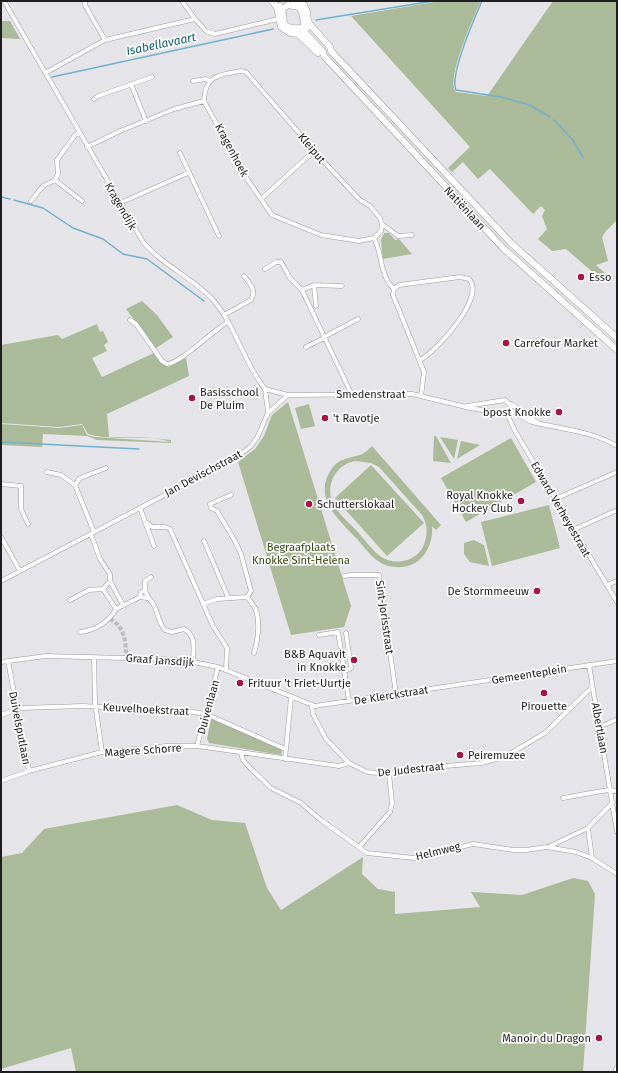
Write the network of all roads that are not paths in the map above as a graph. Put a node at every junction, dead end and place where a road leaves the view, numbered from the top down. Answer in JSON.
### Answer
{"nodes":[{"id":1,"x":4,"y":1,"type":"edge"},
{"id":2,"x":85,"y":1,"type":"edge"},
{"id":3,"x":182,"y":1,"type":"edge"},
{"id":4,"x":272,"y":1,"type":"edge"},
{"id":5,"x":276,"y":1,"type":"edge"},
{"id":6,"x":294,"y":1,"type":"edge"},
{"id":7,"x":285,"y":5,"type":"edge"},
{"id":8,"x":195,"y":19,"type":"junction"},
{"id":9,"x":278,"y":19,"type":"junction"},
{"id":10,"x":304,"y":25,"type":"junction"},
{"id":11,"x":105,"y":40,"type":"junction"},
{"id":12,"x":324,"y":56,"type":"junction"},
{"id":13,"x":45,"y":73,"type":"junction"},
{"id":14,"x":152,"y":77,"type":"dead end"},
{"id":15,"x":192,"y":81,"type":"dead end"},
{"id":16,"x":209,"y":81,"type":"junction"},
{"id":17,"x":132,"y":84,"type":"junction"},
{"id":18,"x":94,"y":99,"type":"dead end"},
{"id":19,"x":204,"y":101,"type":"junction"},
{"id":20,"x":146,"y":121,"type":"junction"},
{"id":21,"x":79,"y":133,"type":"junction"},
{"id":22,"x":87,"y":147,"type":"junction"},
{"id":23,"x":314,"y":151,"type":"junction"},
{"id":24,"x":180,"y":153,"type":"dead end"},
{"id":25,"x":188,"y":174,"type":"junction"},
{"id":26,"x":55,"y":180,"type":"junction"},
{"id":27,"x":261,"y":199,"type":"junction"},
{"id":28,"x":31,"y":201,"type":"dead end"},
{"id":29,"x":82,"y":201,"type":"dead end"},
{"id":30,"x":120,"y":203,"type":"junction"},
{"id":31,"x":382,"y":224,"type":"junction"},
{"id":32,"x":412,"y":235,"type":"dead end"},
{"id":33,"x":219,"y":236,"type":"dead end"},
{"id":34,"x":374,"y":238,"type":"junction"},
{"id":35,"x":265,"y":269,"type":"dead end"},
{"id":36,"x":244,"y":276,"type":"dead end"},
{"id":37,"x":314,"y":285,"type":"junction"},
{"id":38,"x":342,"y":286,"type":"dead end"},
{"id":39,"x":394,"y":289,"type":"junction"},
{"id":40,"x":302,"y":290,"type":"junction"},
{"id":41,"x":316,"y":306,"type":"dead end"},
{"id":42,"x":224,"y":315,"type":"junction"},
{"id":43,"x":358,"y":319,"type":"dead end"},
{"id":44,"x":130,"y":320,"type":"dead end"},
{"id":45,"x":228,"y":322,"type":"junction"},
{"id":46,"x":324,"y":337,"type":"junction"},
{"id":47,"x":617,"y":338,"type":"edge"},
{"id":48,"x":306,"y":347,"type":"dead end"},
{"id":49,"x":617,"y":350,"type":"edge"},
{"id":50,"x":420,"y":360,"type":"junction"},
{"id":51,"x":266,"y":389,"type":"junction"},
{"id":52,"x":351,"y":393,"type":"junction"},
{"id":53,"x":288,"y":395,"type":"junction"},
{"id":54,"x":421,"y":396,"type":"junction"},
{"id":55,"x":500,"y":402,"type":"junction"},
{"id":56,"x":511,"y":404,"type":"junction"},
{"id":57,"x":466,"y":406,"type":"junction"},
{"id":58,"x":500,"y":411,"type":"junction"},
{"id":59,"x":508,"y":412,"type":"junction"},
{"id":60,"x":268,"y":413,"type":"junction"},
{"id":61,"x":538,"y":422,"type":"junction"},
{"id":62,"x":617,"y":446,"type":"edge"},
{"id":63,"x":106,"y":468,"type":"dead end"},
{"id":64,"x":47,"y":472,"type":"dead end"},
{"id":65,"x":617,"y":472,"type":"edge"},
{"id":66,"x":1,"y":484,"type":"edge"},
{"id":67,"x":75,"y":485,"type":"junction"},
{"id":68,"x":231,"y":495,"type":"dead end"},
{"id":69,"x":555,"y":499,"type":"junction"},
{"id":70,"x":140,"y":508,"type":"junction"},
{"id":71,"x":617,"y":510,"type":"edge"},
{"id":72,"x":146,"y":522,"type":"junction"},
{"id":73,"x":28,"y":524,"type":"dead end"},
{"id":74,"x":573,"y":530,"type":"junction"},
{"id":75,"x":92,"y":533,"type":"junction"},
{"id":76,"x":1,"y":537,"type":"edge"},
{"id":77,"x":204,"y":542,"type":"dead end"},
{"id":78,"x":154,"y":546,"type":"dead end"},
{"id":79,"x":20,"y":571,"type":"junction"},
{"id":80,"x":344,"y":576,"type":"dead end"},
{"id":81,"x":151,"y":577,"type":"dead end"},
{"id":82,"x":1,"y":581,"type":"edge"},
{"id":83,"x":110,"y":581,"type":"junction"},
{"id":84,"x":617,"y":581,"type":"edge"},
{"id":85,"x":607,"y":585,"type":"junction"},
{"id":86,"x":103,"y":589,"type":"junction"},
{"id":87,"x":145,"y":590,"type":"junction"},
{"id":88,"x":247,"y":596,"type":"junction"},
{"id":89,"x":140,"y":597,"type":"junction"},
{"id":90,"x":228,"y":597,"type":"junction"},
{"id":91,"x":147,"y":598,"type":"junction"},
{"id":92,"x":70,"y":600,"type":"dead end"},
{"id":93,"x":617,"y":602,"type":"edge"},
{"id":94,"x":203,"y":604,"type":"junction"},
{"id":95,"x":123,"y":605,"type":"junction"},
{"id":96,"x":116,"y":609,"type":"junction"},
{"id":97,"x":80,"y":632,"type":"dead end"},
{"id":98,"x":346,"y":633,"type":"dead end"},
{"id":99,"x":319,"y":635,"type":"dead end"},
{"id":100,"x":254,"y":653,"type":"dead end"},
{"id":101,"x":94,"y":657,"type":"junction"},
{"id":102,"x":8,"y":661,"type":"junction"},
{"id":103,"x":617,"y":661,"type":"edge"},
{"id":104,"x":1,"y":662,"type":"edge"},
{"id":105,"x":193,"y":662,"type":"junction"},
{"id":106,"x":589,"y":665,"type":"junction"},
{"id":107,"x":218,"y":667,"type":"junction"},
{"id":108,"x":226,"y":670,"type":"junction"},
{"id":109,"x":345,"y":671,"type":"junction"},
{"id":110,"x":470,"y":683,"type":"joint"},
{"id":111,"x":592,"y":687,"type":"junction"},
{"id":112,"x":396,"y":694,"type":"junction"},
{"id":113,"x":291,"y":698,"type":"junction"},
{"id":114,"x":349,"y":701,"type":"junction"},
{"id":115,"x":312,"y":706,"type":"junction"},
{"id":116,"x":95,"y":707,"type":"junction"},
{"id":117,"x":16,"y":710,"type":"junction"},
{"id":118,"x":206,"y":714,"type":"junction"},
{"id":119,"x":1,"y":715,"type":"edge"},
{"id":120,"x":617,"y":719,"type":"edge"},
{"id":121,"x":600,"y":727,"type":"junction"},
{"id":122,"x":197,"y":746,"type":"junction"},
{"id":123,"x":285,"y":749,"type":"junction"},
{"id":124,"x":102,"y":752,"type":"junction"},
{"id":125,"x":241,"y":753,"type":"junction"},
{"id":126,"x":285,"y":759,"type":"junction"},
{"id":127,"x":349,"y":763,"type":"junction"},
{"id":128,"x":29,"y":771,"type":"junction"},
{"id":129,"x":389,"y":774,"type":"junction"},
{"id":130,"x":1,"y":781,"type":"edge"},
{"id":131,"x":611,"y":791,"type":"junction"},
{"id":132,"x":617,"y":791,"type":"edge"},
{"id":133,"x":563,"y":798,"type":"dead end"},
{"id":134,"x":612,"y":802,"type":"junction"},
{"id":135,"x":588,"y":828,"type":"junction"},
{"id":136,"x":617,"y":832,"type":"edge"},
{"id":137,"x":359,"y":847,"type":"junction"},
{"id":138,"x":547,"y":847,"type":"junction"},
{"id":139,"x":592,"y":858,"type":"junction"},
{"id":140,"x":617,"y":874,"type":"edge"},
{"id":141,"x":617,"y":1067,"type":"edge"},
{"id":142,"x":615,"y":1072,"type":"edge"}],
"edges":[{"from":1,"to":13,"type":"street","name":"Kragendijk"},
{"from":2,"to":11,"type":"street"},
{"from":3,"to":8,"type":"street"},
{"from":4,"to":9,"type":"main road","name":"Natiënlaan"},
{"from":5,"to":7,"type":"main road","name":"Natiënlaan"},
{"from":6,"to":10,"type":"main road","name":"Natiënlaan"},
{"from":7,"to":10,"type":"main road","name":"Natiënlaan"},
{"from":7,"to":10,"type":"main road","name":"Natiënlaan"},
{"from":8,"to":9,"type":"street"},
{"from":8,"to":11,"type":"street"},
{"from":9,"to":12,"type":"main road","name":"Natiënlaan"},
{"from":10,"to":12,"type":"main road","name":"Natiënlaan"},
{"from":10,"to":47,"type":"main road","name":"Natiënlaan"},
{"from":11,"to":13,"type":"street"},
{"from":12,"to":49,"type":"main road","name":"Natiënlaan"},
{"from":13,"to":21,"type":"street","name":"Kragendijk"},
{"from":14,"to":17,"type":"street"},
{"from":15,"to":16,"type":"street","name":"Kleiput"},
{"from":16,"to":19,"type":"street"},
{"from":16,"to":23,"type":"street","name":"Kleiput"},
{"from":17,"to":18,"type":"street"},
{"from":17,"to":20,"type":"street"},
{"from":19,"to":20,"type":"street"},
{"from":19,"to":27,"type":"street","name":"Kragenhoek"},
{"from":20,"to":22,"type":"street"},
{"from":21,"to":22,"type":"street","name":"Kragendijk"},
{"from":21,"to":26,"type":"street"},
{"from":22,"to":30,"type":"street","name":"Kragendijk"},
{"from":23,"to":27,"type":"street"},
{"from":23,"to":31,"type":"street","name":"Kleiput"},
{"from":24,"to":25,"type":"street"},
{"from":25,"to":30,"type":"street"},
{"from":25,"to":33,"type":"street"},
{"from":26,"to":28,"type":"street"},
{"from":26,"to":29,"type":"street"},
{"from":27,"to":34,"type":"street","name":"Kragenhoek"},
{"from":30,"to":42,"type":"street","name":"Kragendijk"},
{"from":31,"to":32,"type":"street","name":"Kleiput"},
{"from":31,"to":34,"type":"street"},
{"from":34,"to":39,"type":"street"},
{"from":35,"to":40,"type":"street"},
{"from":36,"to":42,"type":"street"},
{"from":37,"to":38,"type":"street"},
{"from":37,"to":40,"type":"street"},
{"from":37,"to":41,"type":"street"},
{"from":39,"to":50,"type":"street"},
{"from":39,"to":50,"type":"street"},
{"from":40,"to":46,"type":"street"},
{"from":42,"to":45,"type":"street","name":"Kragendijk"},
{"from":43,"to":46,"type":"street"},
{"from":44,"to":45,"type":"street"},
{"from":45,"to":51,"type":"street","name":"Kragendijk"},
{"from":46,"to":48,"type":"street"},
{"from":46,"to":52,"type":"street"},
{"from":50,"to":54,"type":"street"},
{"from":51,"to":53,"type":"street","name":"Smedenstraat"},
{"from":51,"to":60,"type":"street","name":"Kragendijk"},
{"from":52,"to":53,"type":"street","name":"Smedenstraat"},
{"from":52,"to":54,"type":"street","name":"Smedenstraat"},
{"from":53,"to":60,"type":"street","name":"Jan Devischstraat"},
{"from":54,"to":57,"type":"street","name":"Smedenstraat"},
{"from":55,"to":56,"type":"street"},
{"from":55,"to":57,"type":"street","name":"Smedenstraat"},
{"from":55,"to":58,"type":"street"},
{"from":56,"to":59,"type":"street"},
{"from":56,"to":61,"type":"street"},
{"from":57,"to":58,"type":"street","name":"Smedenstraat"},
{"from":58,"to":59,"type":"street"},
{"from":59,"to":61,"type":"street"},
{"from":59,"to":69,"type":"street","name":"Edward Verheyestraat"},
{"from":60,"to":70,"type":"street","name":"Jan Devischstraat"},
{"from":61,"to":62,"type":"street"},
{"from":63,"to":67,"type":"street"},
{"from":64,"to":67,"type":"street"},
{"from":65,"to":69,"type":"street"},
{"from":66,"to":73,"type":"street"},
{"from":67,"to":75,"type":"street"},
{"from":68,"to":88,"type":"street"},
{"from":69,"to":74,"type":"street","name":"Edward Verheyestraat"},
{"from":70,"to":72,"type":"street"},
{"from":70,"to":75,"type":"street","name":"Jan Devischstraat"},
{"from":71,"to":74,"type":"street"},
{"from":72,"to":78,"type":"street"},
{"from":72,"to":94,"type":"street"},
{"from":74,"to":85,"type":"street","name":"Edward Verheyestraat"},
{"from":75,"to":79,"type":"street","name":"Jan Devischstraat"},
{"from":75,"to":83,"type":"street"},
{"from":76,"to":79,"type":"street"},
{"from":77,"to":90,"type":"street"},
{"from":79,"to":82,"type":"street","name":"Jan Devischstraat"},
{"from":80,"to":112,"type":"street","name":"Sint-Jorisstraat"},
{"from":81,"to":87,"type":"street"},
{"from":83,"to":86,"type":"street"},
{"from":83,"to":95,"type":"street"},
{"from":84,"to":85,"type":"street"},
{"from":85,"to":93,"type":"street","name":"Edward Verheyestraat"},
{"from":86,"to":92,"type":"street"},
{"from":86,"to":96,"type":"street"},
{"from":87,"to":89,"type":"street"},
{"from":87,"to":91,"type":"street"},
{"from":88,"to":90,"type":"street"},
{"from":88,"to":100,"type":"street"},
{"from":89,"to":91,"type":"street"},
{"from":89,"to":95,"type":"street"},
{"from":90,"to":94,"type":"street"},
{"from":91,"to":105,"type":"street"},
{"from":94,"to":108,"type":"street"},
{"from":95,"to":96,"type":"street"},
{"from":96,"to":97,"type":"street"},
{"from":98,"to":109,"type":"street"},
{"from":99,"to":109,"type":"street"},
{"from":101,"to":102,"type":"street","name":"Graaf Jansdijk"},
{"from":101,"to":105,"type":"street","name":"Graaf Jansdijk"},
{"from":101,"to":116,"type":"street"},
{"from":102,"to":104,"type":"street","name":"Graaf Jansdijk"},
{"from":102,"to":117,"type":"street","name":"Duivelsputlaan"},
{"from":103,"to":106,"type":"street","name":"Gemeenteplein"},
{"from":105,"to":107,"type":"street","name":"Graaf Jansdijk"},
{"from":106,"to":110,"type":"street","name":"Gemeenteplein"},
{"from":106,"to":111,"type":"street"},
{"from":107,"to":108,"type":"street","name":"Graaf Jansdijk"},
{"from":107,"to":118,"type":"street","name":"Duivenlaan"},
{"from":108,"to":113,"type":"street","name":"Graaf Jansdijk"},
{"from":109,"to":114,"type":"street"},
{"from":110,"to":112,"type":"street","name":"De Klerckstraat"},
{"from":111,"to":121,"type":"street","name":"Albertlaan"},
{"from":111,"to":129,"type":"street","name":"De Judestraat"},
{"from":112,"to":114,"type":"street","name":"De Klerckstraat"},
{"from":113,"to":115,"type":"street","name":"Graaf Jansdijk"},
{"from":113,"to":123,"type":"street"},
{"from":114,"to":115,"type":"street","name":"De Klerckstraat"},
{"from":115,"to":127,"type":"street","name":"De Judestraat"},
{"from":116,"to":117,"type":"street","name":"Keuvelhoekstraat"},
{"from":116,"to":118,"type":"street","name":"Keuvelhoekstraat"},
{"from":116,"to":124,"type":"street"},
{"from":117,"to":119,"type":"street","name":"Keuvelhoekstraat"},
{"from":117,"to":128,"type":"street","name":"Duivelsputlaan"},
{"from":118,"to":122,"type":"street","name":"Duivenlaan"},
{"from":118,"to":123,"type":"street","name":"Keuvelhoekstraat"},
{"from":120,"to":121,"type":"street"},
{"from":121,"to":131,"type":"street","name":"Albertlaan"},
{"from":122,"to":124,"type":"street","name":"Magere Schorre"},
{"from":122,"to":125,"type":"street","name":"Magere Schorre"},
{"from":123,"to":126,"type":"street"},
{"from":124,"to":128,"type":"street","name":"Magere Schorre"},
{"from":125,"to":126,"type":"street","name":"Magere Schorre"},
{"from":125,"to":137,"type":"street","name":"Helmweg"},
{"from":126,"to":127,"type":"street","name":"Magere Schorre"},
{"from":127,"to":129,"type":"street","name":"De Judestraat"},
{"from":128,"to":130,"type":"street","name":"Magere Schorre"},
{"from":129,"to":137,"type":"street"},
{"from":131,"to":132,"type":"street"},
{"from":131,"to":133,"type":"street"},
{"from":131,"to":134,"type":"street","name":"Albertlaan"},
{"from":134,"to":135,"type":"street"},
{"from":134,"to":136,"type":"street","name":"Albertlaan"},
{"from":135,"to":138,"type":"street"},
{"from":135,"to":139,"type":"street"},
{"from":137,"to":138,"type":"street","name":"Helmweg"},
{"from":138,"to":139,"type":"street","name":"Helmweg"},
{"from":139,"to":140,"type":"street","name":"Helmweg"},
{"from":141,"to":142,"type":"street"}]}
